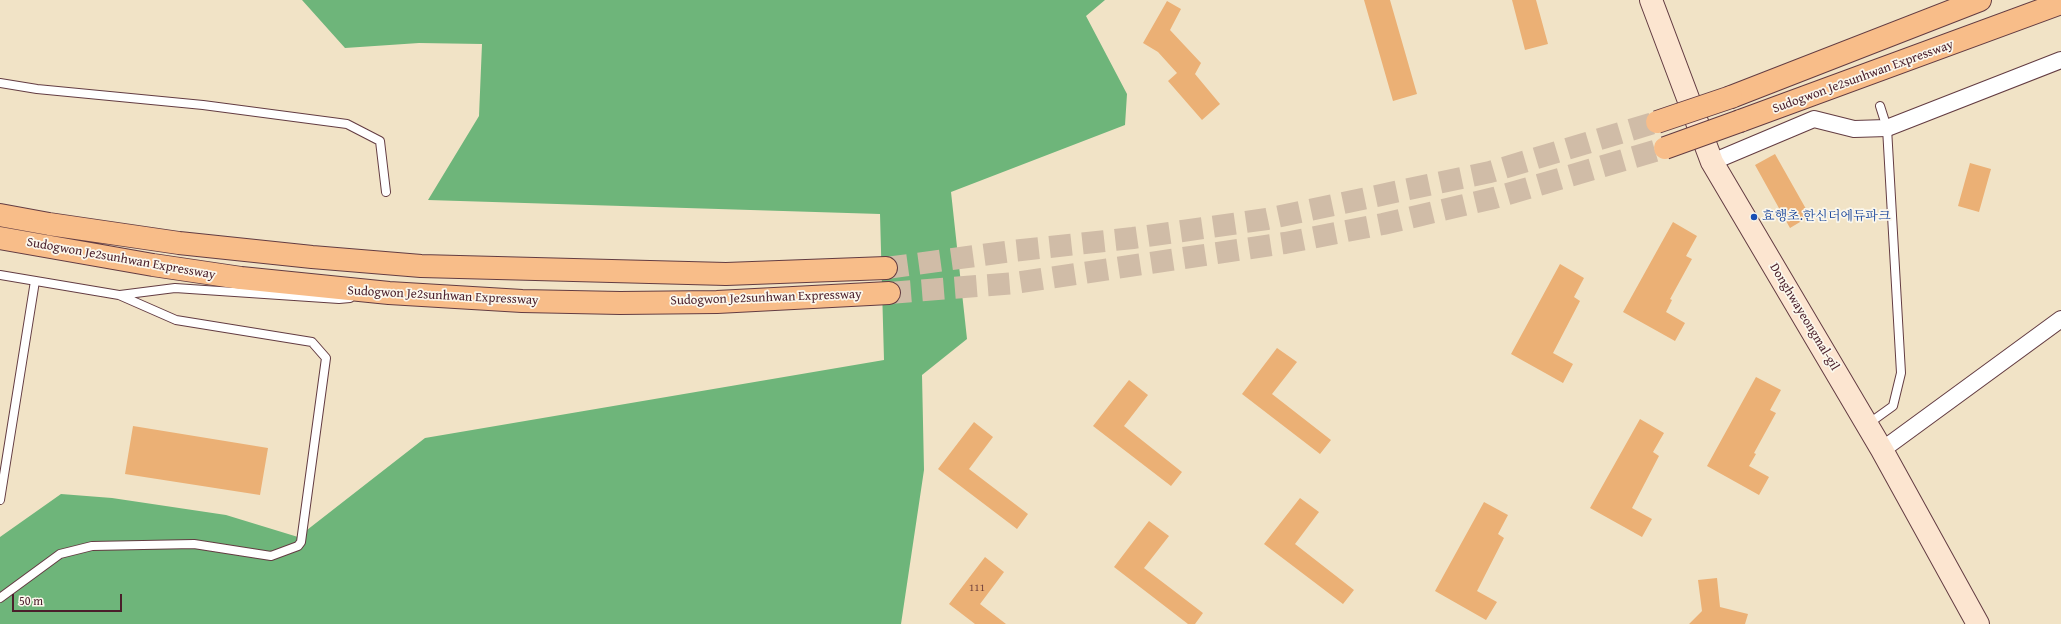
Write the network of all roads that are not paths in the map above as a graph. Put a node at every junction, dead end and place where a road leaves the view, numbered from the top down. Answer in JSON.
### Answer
{"nodes":[{"id":1,"x":1651,"y":0,"type":"edge"},
{"id":2,"x":1980,"y":0,"type":"edge"},
{"id":3,"x":2061,"y":3,"type":"edge"},
{"id":4,"x":2061,"y":60,"type":"edge"},
{"id":5,"x":0,"y":83,"type":"edge"},
{"id":6,"x":1880,"y":106,"type":"dead end"},
{"id":7,"x":1657,"y":122,"type":"tunnel mouth"},
{"id":8,"x":1887,"y":128,"type":"junction"},
{"id":9,"x":1665,"y":148,"type":"tunnel mouth"},
{"id":10,"x":1712,"y":162,"type":"junction"},
{"id":11,"x":386,"y":192,"type":"dead end"},
{"id":12,"x":0,"y":207,"type":"edge"},
{"id":13,"x":0,"y":215,"type":"edge"},
{"id":14,"x":49,"y":224,"type":"junction"},
{"id":15,"x":0,"y":238,"type":"edge"},
{"id":16,"x":886,"y":268,"type":"tunnel mouth"},
{"id":17,"x":0,"y":275,"type":"edge"},
{"id":18,"x":35,"y":281,"type":"junction"},
{"id":19,"x":389,"y":293,"type":"junction"},
{"id":20,"x":889,"y":293,"type":"tunnel mouth"},
{"id":21,"x":119,"y":295,"type":"junction"},
{"id":22,"x":2061,"y":319,"type":"edge"},
{"id":23,"x":1868,"y":425,"type":"junction"},
{"id":24,"x":1882,"y":450,"type":"junction"},
{"id":25,"x":0,"y":500,"type":"edge"},
{"id":26,"x":0,"y":598,"type":"edge"},
{"id":27,"x":1978,"y":624,"type":"edge"}],
"edges":[{"from":1,"to":10,"type":"street","name":"Donghwayeongmal-gil"},
{"from":2,"to":7,"type":"highway","bridge":true},
{"from":3,"to":9,"type":"highway","name":"Sudogwon Je2sunhwan Expressway","bridge":true},
{"from":4,"to":8,"type":"street"},
{"from":5,"to":11,"type":"lane"},
{"from":6,"to":8,"type":"lane"},
{"from":8,"to":10,"type":"street"},
{"from":8,"to":23,"type":"lane"},
{"from":10,"to":23,"type":"street","name":"Donghwayeongmal-gil"},
{"from":12,"to":14,"type":"lane"},
{"from":13,"to":14,"type":"highway","name":"Sudogwon Je2sunhwan Expressway"},
{"from":14,"to":16,"type":"highway","name":"Sudogwon Je2sunhwan Expressway"},
{"from":15,"to":19,"type":"highway","name":"Sudogwon Je2sunhwan Expressway"},
{"from":17,"to":18,"type":"lane"},
{"from":18,"to":21,"type":"lane"},
{"from":18,"to":25,"type":"lane"},
{"from":19,"to":20,"type":"highway","name":"Sudogwon Je2sunhwan Expressway"},
{"from":19,"to":21,"type":"lane"},
{"from":21,"to":26,"type":"lane"},
{"from":22,"to":24,"type":"street"},
{"from":23,"to":24,"type":"street","name":"Donghwayeongmal-gil"},
{"from":24,"to":27,"type":"street","name":"Donghwayeongmal-gil"}]}
